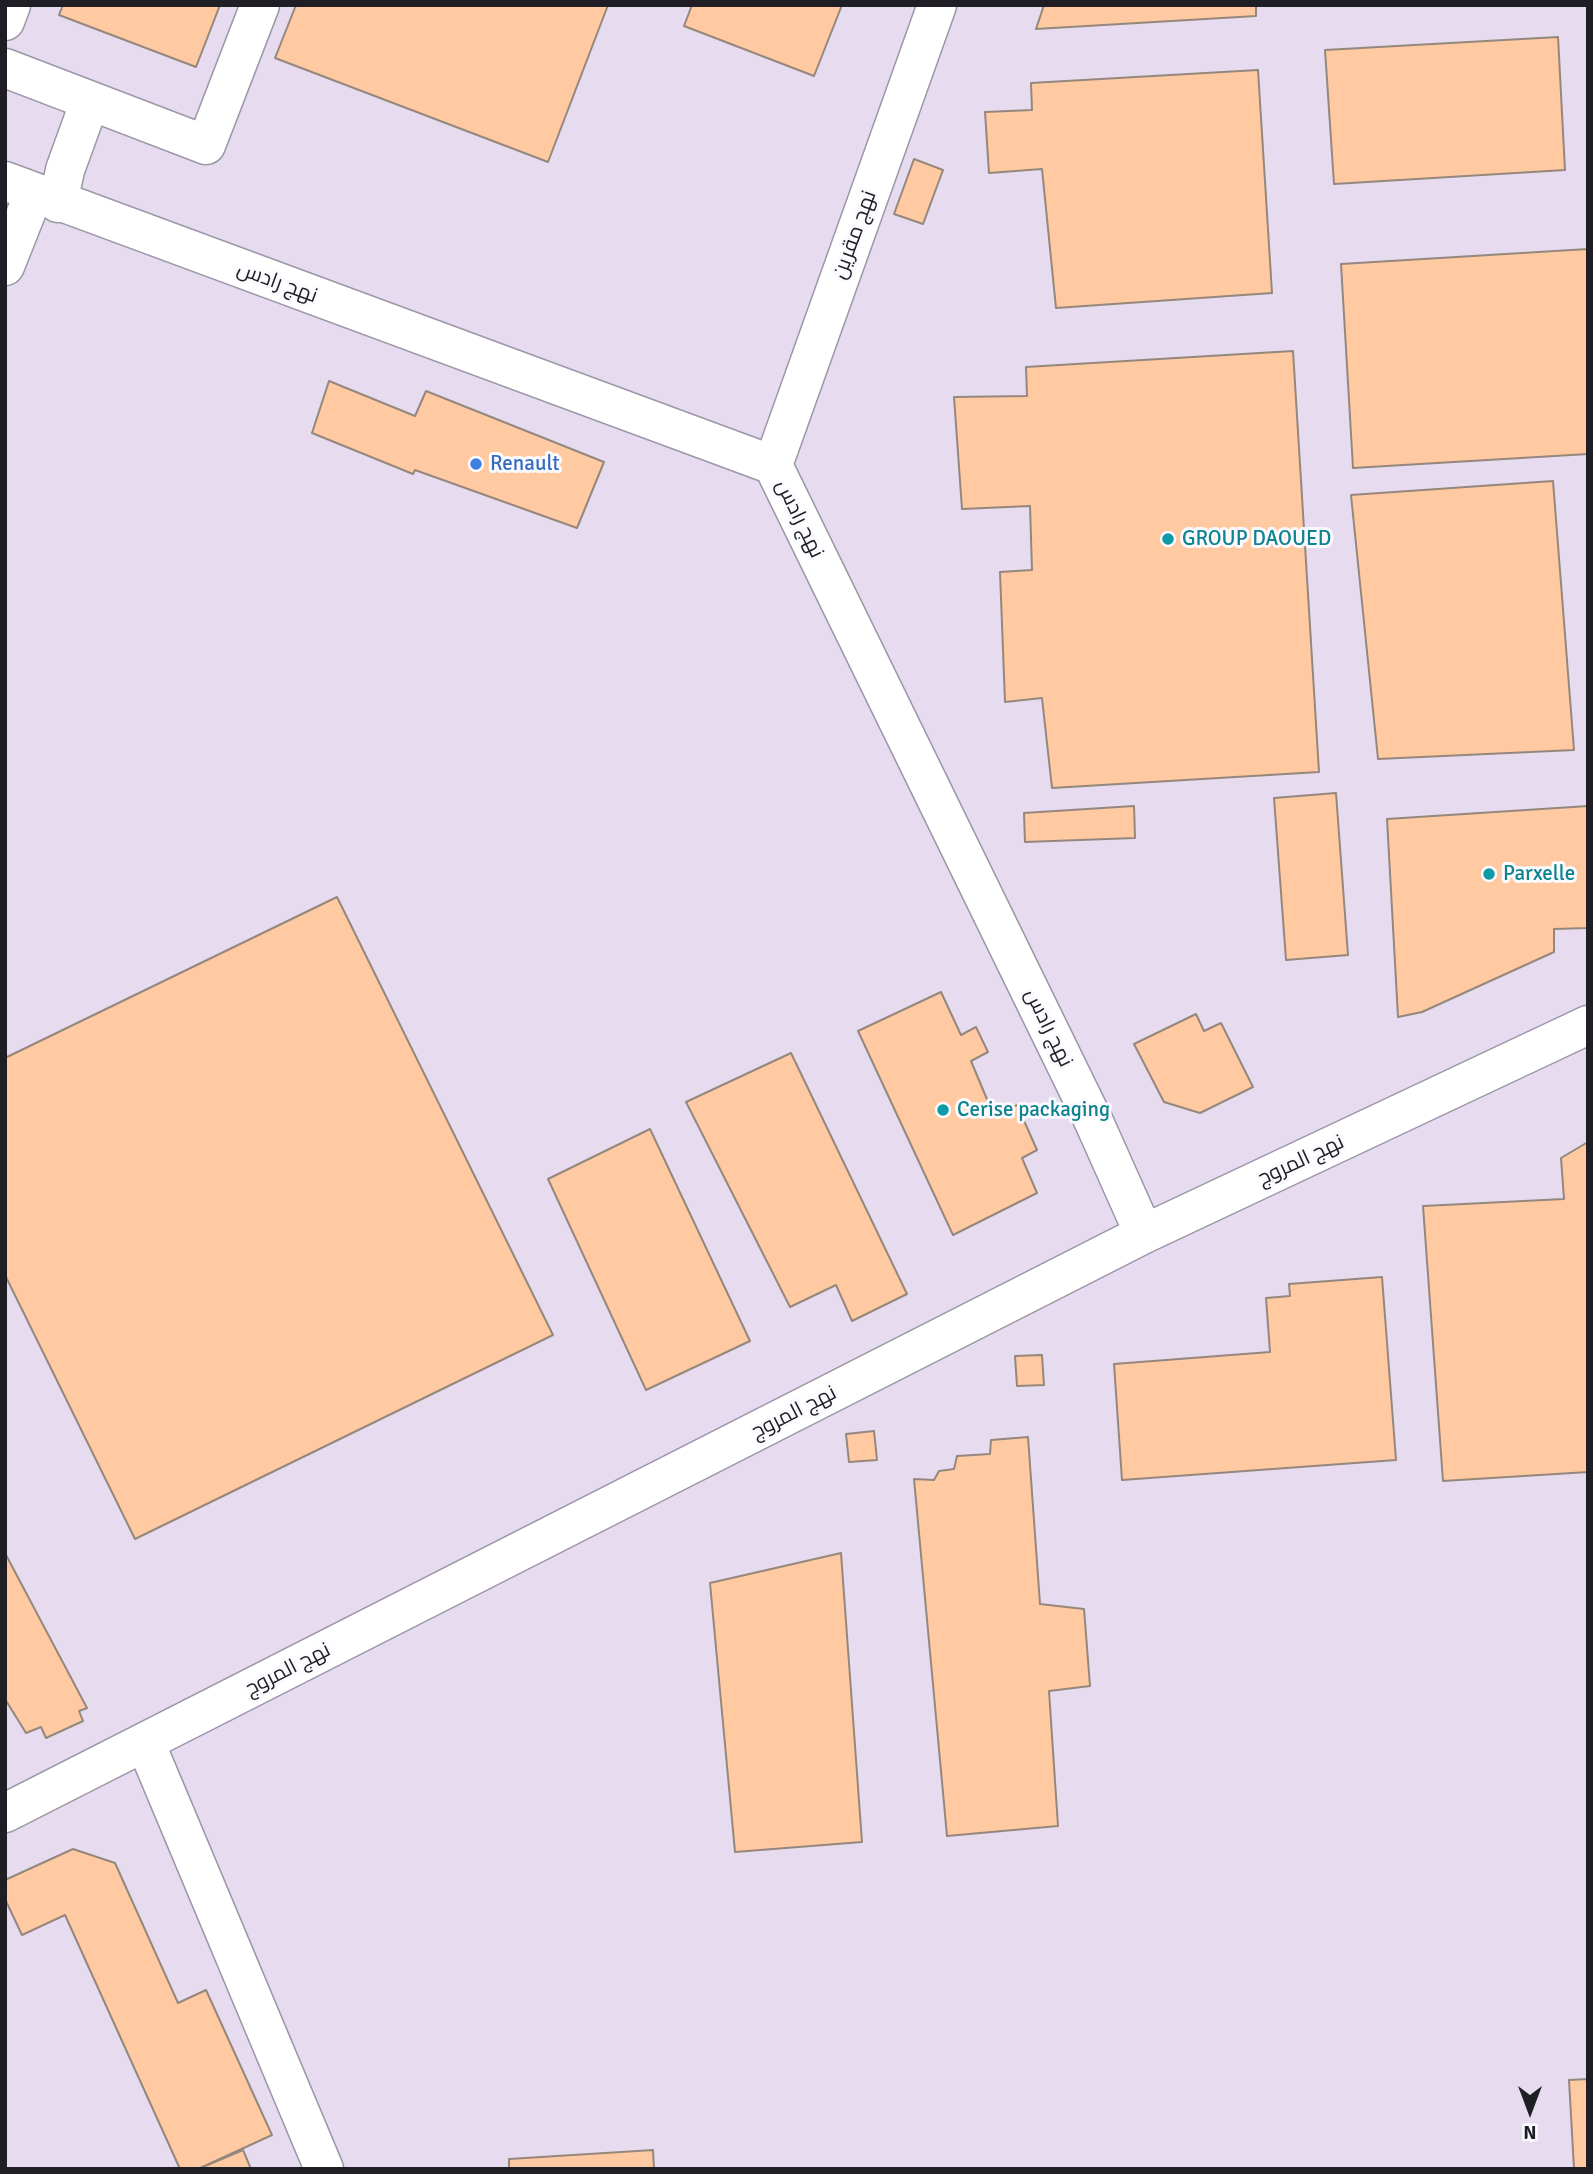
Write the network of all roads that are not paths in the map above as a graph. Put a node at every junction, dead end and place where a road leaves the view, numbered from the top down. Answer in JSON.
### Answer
{"nodes":[{"id":1,"x":11,"y":5,"type":"edge"},
{"id":2,"x":260,"y":5,"type":"edge"},
{"id":3,"x":937,"y":5,"type":"edge"},
{"id":4,"x":5,"y":21,"type":"edge"},
{"id":5,"x":5,"y":68,"type":"edge"},
{"id":6,"x":90,"y":101,"type":"junction"},
{"id":7,"x":32,"y":192,"type":"edge"},
{"id":8,"x":5,"y":266,"type":"edge"},
{"id":9,"x":773,"y":465,"type":"junction"},
{"id":10,"x":1588,"y":1025,"type":"edge"},
{"id":11,"x":1144,"y":1234,"type":"junction"},
{"id":12,"x":145,"y":1742,"type":"junction"},
{"id":13,"x":5,"y":1813,"type":"edge"},
{"id":14,"x":324,"y":2169,"type":"edge"}],
"edges":[{"from":1,"to":4,"type":"lane"},
{"from":2,"to":6,"type":"lane"},
{"from":3,"to":9,"type":"lane","name":"نهج مقرين"},
{"from":5,"to":6,"type":"lane"},
{"from":6,"to":7,"type":"lane"},
{"from":7,"to":8,"type":"lane"},
{"from":7,"to":9,"type":"lane","name":"نهج رادس"},
{"from":9,"to":11,"type":"lane","name":"نهج رادس"},
{"from":10,"to":11,"type":"lane","name":"نهج المروج"},
{"from":11,"to":12,"type":"lane","name":"نهج المروج"},
{"from":12,"to":13,"type":"lane","name":"نهج المروج"},
{"from":12,"to":14,"type":"lane"}]}
